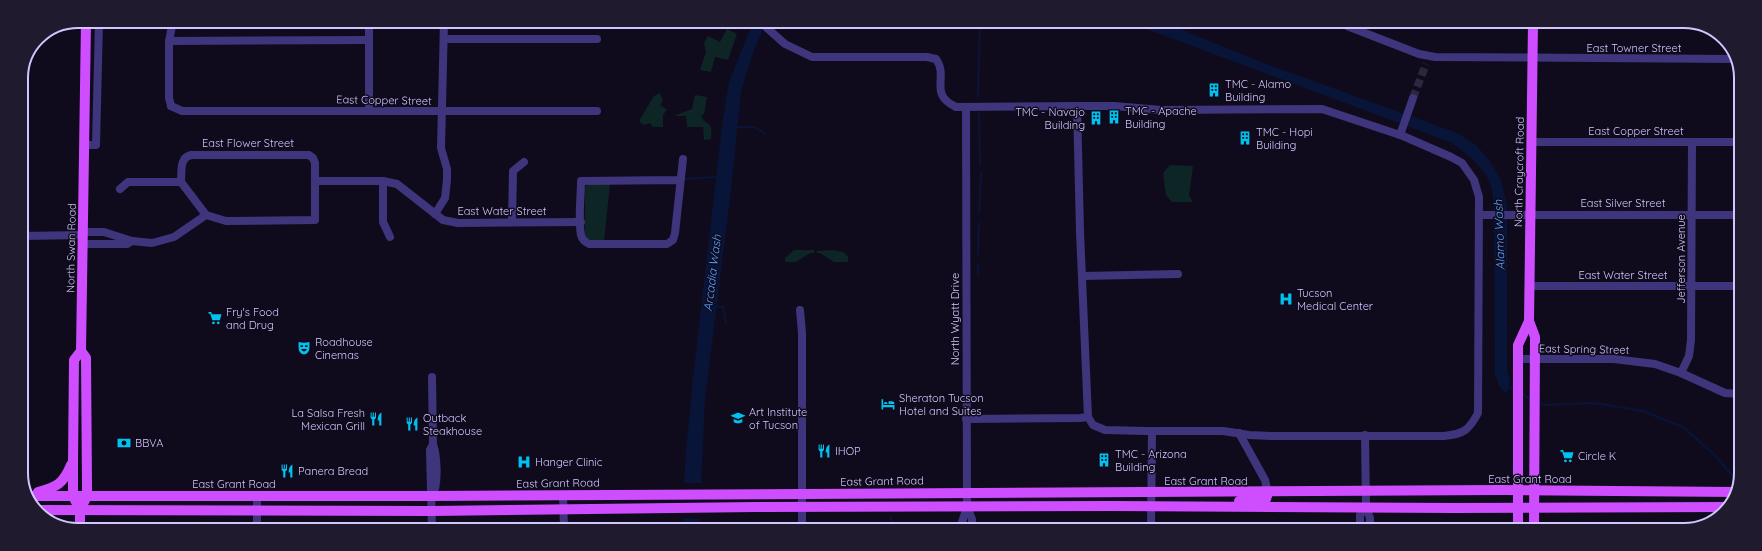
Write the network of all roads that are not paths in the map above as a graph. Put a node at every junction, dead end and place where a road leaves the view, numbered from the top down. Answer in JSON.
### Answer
{"nodes":[{"id":1,"x":86,"y":28,"type":"edge"},
{"id":2,"x":99,"y":28,"type":"edge"},
{"id":3,"x":172,"y":28,"type":"edge"},
{"id":4,"x":369,"y":28,"type":"edge"},
{"id":5,"x":444,"y":28,"type":"edge"},
{"id":6,"x":768,"y":28,"type":"edge"},
{"id":7,"x":1352,"y":28,"type":"edge"},
{"id":8,"x":1533,"y":28,"type":"edge"},
{"id":9,"x":444,"y":39,"type":"junction"},
{"id":10,"x":597,"y":39,"type":"dead end"},
{"id":11,"x":369,"y":40,"type":"junction"},
{"id":12,"x":170,"y":41,"type":"junction"},
{"id":13,"x":1532,"y":58,"type":"junction"},
{"id":14,"x":1730,"y":59,"type":"edge"},
{"id":15,"x":1413,"y":98,"type":"tunnel mouth"},
{"id":16,"x":1077,"y":106,"type":"junction"},
{"id":17,"x":966,"y":108,"type":"junction"},
{"id":18,"x":597,"y":110,"type":"dead end"},
{"id":19,"x":369,"y":111,"type":"junction"},
{"id":20,"x":443,"y":112,"type":"junction"},
{"id":21,"x":1401,"y":132,"type":"junction"},
{"id":22,"x":1531,"y":142,"type":"junction"},
{"id":23,"x":1692,"y":142,"type":"junction"},
{"id":24,"x":1734,"y":142,"type":"edge"},
{"id":25,"x":84,"y":145,"type":"junction"},
{"id":26,"x":683,"y":159,"type":"dead end"},
{"id":27,"x":524,"y":162,"type":"dead end"},
{"id":28,"x":680,"y":180,"type":"junction"},
{"id":29,"x":383,"y":181,"type":"junction"},
{"id":30,"x":181,"y":182,"type":"junction"},
{"id":31,"x":316,"y":182,"type":"junction"},
{"id":32,"x":120,"y":189,"type":"dead end"},
{"id":33,"x":206,"y":214,"type":"junction"},
{"id":34,"x":435,"y":214,"type":"junction"},
{"id":35,"x":1480,"y":215,"type":"junction"},
{"id":36,"x":1530,"y":215,"type":"junction"},
{"id":37,"x":1692,"y":215,"type":"junction"},
{"id":38,"x":1734,"y":215,"type":"edge"},
{"id":39,"x":512,"y":222,"type":"junction"},
{"id":40,"x":580,"y":222,"type":"junction"},
{"id":41,"x":28,"y":236,"type":"edge"},
{"id":42,"x":83,"y":237,"type":"junction"},
{"id":43,"x":390,"y":237,"type":"dead end"},
{"id":44,"x":132,"y":241,"type":"junction"},
{"id":45,"x":1178,"y":274,"type":"dead end"},
{"id":46,"x":1082,"y":276,"type":"junction"},
{"id":47,"x":1529,"y":286,"type":"junction"},
{"id":48,"x":1692,"y":286,"type":"junction"},
{"id":49,"x":1734,"y":286,"type":"edge"},
{"id":50,"x":803,"y":310,"type":"dead end"},
{"id":51,"x":1529,"y":321,"type":"junction"},
{"id":52,"x":81,"y":351,"type":"junction"},
{"id":53,"x":1518,"y":359,"type":"junction"},
{"id":54,"x":1536,"y":359,"type":"junction"},
{"id":55,"x":1681,"y":374,"type":"junction"},
{"id":56,"x":432,"y":377,"type":"dead end"},
{"id":57,"x":1734,"y":394,"type":"edge"},
{"id":58,"x":1088,"y":417,"type":"junction"},
{"id":59,"x":966,"y":419,"type":"junction"},
{"id":60,"x":1152,"y":431,"type":"junction"},
{"id":61,"x":1239,"y":432,"type":"junction"},
{"id":62,"x":1365,"y":436,"type":"junction"},
{"id":63,"x":73,"y":462,"type":"junction"},
{"id":64,"x":1519,"y":490,"type":"junction"},
{"id":65,"x":1536,"y":491,"type":"junction"},
{"id":66,"x":967,"y":492,"type":"junction"},
{"id":67,"x":1268,"y":492,"type":"junction"},
{"id":68,"x":1365,"y":492,"type":"junction"},
{"id":69,"x":1730,"y":492,"type":"edge"},
{"id":70,"x":33,"y":493,"type":"edge"},
{"id":71,"x":1151,"y":493,"type":"junction"},
{"id":72,"x":803,"y":494,"type":"junction"},
{"id":73,"x":34,"y":495,"type":"edge"},
{"id":74,"x":563,"y":495,"type":"junction"},
{"id":75,"x":73,"y":496,"type":"junction"},
{"id":76,"x":86,"y":496,"type":"junction"},
{"id":77,"x":257,"y":496,"type":"junction"},
{"id":78,"x":432,"y":496,"type":"junction"},
{"id":79,"x":803,"y":507,"type":"junction"},
{"id":80,"x":967,"y":507,"type":"junction"},
{"id":81,"x":1151,"y":507,"type":"junction"},
{"id":82,"x":1220,"y":507,"type":"junction"},
{"id":83,"x":1366,"y":507,"type":"junction"},
{"id":84,"x":1721,"y":507,"type":"edge"},
{"id":85,"x":1518,"y":508,"type":"junction"},
{"id":86,"x":1535,"y":508,"type":"junction"},
{"id":87,"x":257,"y":509,"type":"junction"},
{"id":88,"x":563,"y":509,"type":"junction"},
{"id":89,"x":44,"y":510,"type":"edge"},
{"id":90,"x":80,"y":510,"type":"junction"},
{"id":91,"x":432,"y":510,"type":"junction"},
{"id":92,"x":80,"y":523,"type":"edge"},
{"id":93,"x":257,"y":523,"type":"edge"},
{"id":94,"x":432,"y":523,"type":"edge"},
{"id":95,"x":564,"y":523,"type":"edge"},
{"id":96,"x":802,"y":523,"type":"edge"},
{"id":97,"x":962,"y":523,"type":"edge"},
{"id":98,"x":972,"y":523,"type":"edge"},
{"id":99,"x":1151,"y":523,"type":"edge"},
{"id":100,"x":1360,"y":523,"type":"edge"},
{"id":101,"x":1370,"y":523,"type":"edge"},
{"id":102,"x":1518,"y":523,"type":"edge"},
{"id":103,"x":1534,"y":523,"type":"edge"}],
"edges":[{"from":1,"to":25,"type":"main road","name":"North Swan Road"},
{"from":2,"to":25,"type":"street"},
{"from":3,"to":12,"type":"street"},
{"from":4,"to":11,"type":"street"},
{"from":5,"to":9,"type":"street"},
{"from":6,"to":17,"type":"street"},
{"from":7,"to":13,"type":"street","name":"East Towner Street"},
{"from":8,"to":13,"type":"main road","name":"North Craycroft Road"},
{"from":9,"to":10,"type":"street"},
{"from":9,"to":20,"type":"street"},
{"from":11,"to":12,"type":"street"},
{"from":11,"to":19,"type":"street"},
{"from":12,"to":19,"type":"street","name":"East Copper Street"},
{"from":13,"to":14,"type":"street","name":"East Towner Street"},
{"from":13,"to":22,"type":"main road","name":"North Craycroft Road"},
{"from":15,"to":21,"type":"street"},
{"from":16,"to":17,"type":"street"},
{"from":16,"to":21,"type":"street"},
{"from":16,"to":46,"type":"street"},
{"from":17,"to":59,"type":"street","name":"North Wyatt Drive"},
{"from":18,"to":20,"type":"street","name":"East Copper Street"},
{"from":19,"to":20,"type":"street","name":"East Copper Street"},
{"from":20,"to":34,"type":"street"},
{"from":21,"to":35,"type":"street"},
{"from":22,"to":23,"type":"street","name":"East Copper Street"},
{"from":22,"to":36,"type":"main road","name":"North Craycroft Road"},
{"from":23,"to":24,"type":"street","name":"East Copper Street"},
{"from":23,"to":37,"type":"street","name":"Jefferson Avenue"},
{"from":25,"to":42,"type":"main road","name":"North Swan Road"},
{"from":26,"to":28,"type":"street"},
{"from":27,"to":39,"type":"street"},
{"from":28,"to":40,"type":"street"},
{"from":28,"to":40,"type":"street"},
{"from":29,"to":31,"type":"street","name":"East Water Street"},
{"from":29,"to":34,"type":"street","name":"East Water Street"},
{"from":29,"to":43,"type":"street"},
{"from":30,"to":31,"type":"street","name":"East Flower Street"},
{"from":30,"to":32,"type":"street"},
{"from":30,"to":33,"type":"street"},
{"from":31,"to":33,"type":"street"},
{"from":33,"to":44,"type":"street"},
{"from":34,"to":39,"type":"street","name":"East Water Street"},
{"from":35,"to":36,"type":"street","name":"East Silver Street"},
{"from":35,"to":62,"type":"street"},
{"from":36,"to":37,"type":"street","name":"East Silver Street"},
{"from":36,"to":47,"type":"main road","name":"North Craycroft Road"},
{"from":37,"to":38,"type":"street","name":"East Silver Street"},
{"from":37,"to":48,"type":"street","name":"Jefferson Avenue"},
{"from":39,"to":40,"type":"street","name":"East Water Street"},
{"from":41,"to":42,"type":"street"},
{"from":42,"to":44,"type":"street"},
{"from":42,"to":44,"type":"street"},
{"from":42,"to":52,"type":"main road","name":"North Swan Road"},
{"from":45,"to":46,"type":"street"},
{"from":46,"to":58,"type":"street"},
{"from":47,"to":48,"type":"street","name":"East Water Street"},
{"from":47,"to":51,"type":"main road","name":"North Craycroft Road"},
{"from":48,"to":49,"type":"street","name":"East Water Street"},
{"from":48,"to":55,"type":"street","name":"Jefferson Avenue"},
{"from":50,"to":72,"type":"street"},
{"from":51,"to":53,"type":"main road","name":"North Craycroft Road"},
{"from":51,"to":54,"type":"main road","name":"North Craycroft Road"},
{"from":52,"to":63,"type":"main road","name":"North Swan Road"},
{"from":52,"to":76,"type":"main road","name":"North Swan Road"},
{"from":53,"to":54,"type":"street","name":"East Spring Street"},
{"from":53,"to":64,"type":"main road","name":"North Craycroft Road"},
{"from":54,"to":55,"type":"street","name":"East Spring Street"},
{"from":54,"to":65,"type":"main road","name":"North Craycroft Road"},
{"from":55,"to":57,"type":"street","name":"East Spring Street"},
{"from":56,"to":78,"type":"street"},
{"from":58,"to":59,"type":"street"},
{"from":58,"to":60,"type":"street"},
{"from":59,"to":66,"type":"street","name":"North Wyatt Drive"},
{"from":60,"to":61,"type":"street"},
{"from":60,"to":71,"type":"street"},
{"from":61,"to":62,"type":"street"},
{"from":61,"to":67,"type":"street"},
{"from":62,"to":68,"type":"street"},
{"from":63,"to":70,"type":"main road"},
{"from":63,"to":75,"type":"main road","name":"North Swan Road"},
{"from":64,"to":65,"type":"main road","name":"East Grant Road"},
{"from":64,"to":68,"type":"main road","name":"East Grant Road"},
{"from":64,"to":85,"type":"main road","name":"North Craycroft Road"},
{"from":65,"to":69,"type":"main road","name":"East Grant Road"},
{"from":65,"to":86,"type":"main road","name":"North Craycroft Road"},
{"from":66,"to":71,"type":"main road","name":"East Grant Road"},
{"from":66,"to":72,"type":"main road","name":"East Grant Road"},
{"from":66,"to":80,"type":"street","name":"North Wyatt Drive"},
{"from":67,"to":68,"type":"main road","name":"East Grant Road"},
{"from":67,"to":71,"type":"main road","name":"East Grant Road"},
{"from":67,"to":82,"type":"main road"},
{"from":68,"to":83,"type":"street"},
{"from":71,"to":81,"type":"street"},
{"from":72,"to":74,"type":"main road","name":"East Grant Road"},
{"from":72,"to":79,"type":"street"},
{"from":73,"to":75,"type":"main road","name":"East Grant Road"},
{"from":74,"to":78,"type":"main road","name":"East Grant Road"},
{"from":74,"to":88,"type":"street"},
{"from":75,"to":76,"type":"main road","name":"East Grant Road"},
{"from":75,"to":90,"type":"main road","name":"North Swan Road"},
{"from":76,"to":77,"type":"main road","name":"East Grant Road"},
{"from":76,"to":90,"type":"main road","name":"North Swan Road"},
{"from":77,"to":78,"type":"main road","name":"East Grant Road"},
{"from":77,"to":87,"type":"street"},
{"from":78,"to":91,"type":"street"},
{"from":79,"to":80,"type":"main road"},
{"from":79,"to":88,"type":"main road"},
{"from":79,"to":96,"type":"street"},
{"from":80,"to":81,"type":"main road"},
{"from":80,"to":97,"type":"street","name":"North Wyatt Drive"},
{"from":80,"to":98,"type":"street"},
{"from":81,"to":82,"type":"main road"},
{"from":81,"to":99,"type":"street"},
{"from":82,"to":83,"type":"main road"},
{"from":83,"to":85,"type":"main road"},
{"from":83,"to":100,"type":"street"},
{"from":83,"to":101,"type":"street"},
{"from":84,"to":86,"type":"main road"},
{"from":85,"to":86,"type":"main road"},
{"from":85,"to":102,"type":"main road","name":"North Craycroft Road"},
{"from":86,"to":103,"type":"main road","name":"North Craycroft Road"},
{"from":87,"to":90,"type":"main road"},
{"from":87,"to":91,"type":"main road"},
{"from":87,"to":93,"type":"street"},
{"from":88,"to":91,"type":"main road"},
{"from":88,"to":95,"type":"street"},
{"from":89,"to":90,"type":"main road"},
{"from":90,"to":92,"type":"main road","name":"North Swan Road"},
{"from":91,"to":94,"type":"street"}]}
